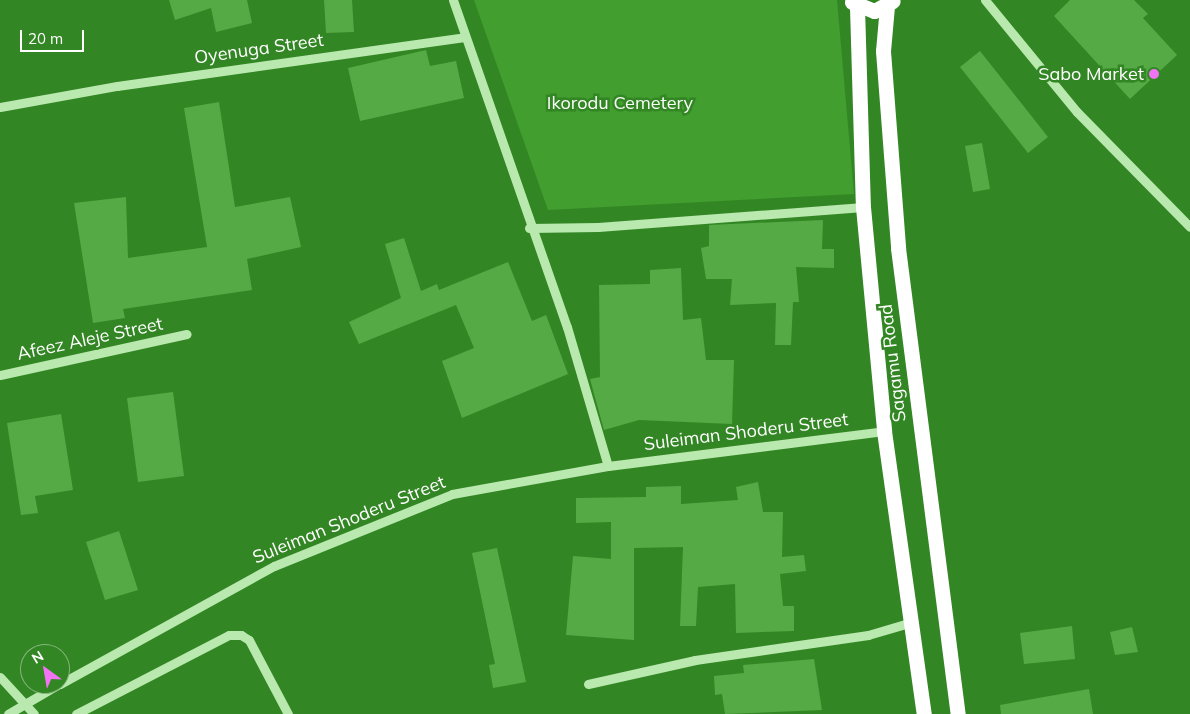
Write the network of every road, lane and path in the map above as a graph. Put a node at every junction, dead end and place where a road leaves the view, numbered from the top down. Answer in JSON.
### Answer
{"nodes":[{"id":1,"x":453,"y":0,"type":"edge"},
{"id":2,"x":985,"y":0,"type":"edge"},
{"id":3,"x":854,"y":3,"type":"edge"},
{"id":4,"x":891,"y":3,"type":"edge"},
{"id":5,"x":464,"y":37,"type":"junction"},
{"id":6,"x":0,"y":107,"type":"edge"},
{"id":7,"x":863,"y":208,"type":"junction"},
{"id":8,"x":1190,"y":227,"type":"edge"},
{"id":9,"x":529,"y":228,"type":"junction"},
{"id":10,"x":187,"y":334,"type":"dead end"},
{"id":11,"x":0,"y":375,"type":"edge"},
{"id":12,"x":884,"y":431,"type":"junction"},
{"id":13,"x":608,"y":466,"type":"junction"},
{"id":14,"x":909,"y":623,"type":"junction"},
{"id":15,"x":0,"y":677,"type":"edge"},
{"id":16,"x":70,"y":678,"type":"edge"},
{"id":17,"x":588,"y":684,"type":"dead end"},
{"id":18,"x":42,"y":694,"type":"edge"},
{"id":19,"x":27,"y":702,"type":"junction"},
{"id":20,"x":8,"y":714,"type":"edge"},
{"id":21,"x":34,"y":714,"type":"edge"},
{"id":22,"x":76,"y":714,"type":"edge"},
{"id":23,"x":288,"y":714,"type":"edge"},
{"id":24,"x":924,"y":714,"type":"edge"},
{"id":25,"x":958,"y":714,"type":"edge"}],
"edges":[{"from":1,"to":5,"type":"street"},
{"from":2,"to":8,"type":"street"},
{"from":3,"to":4,"type":"highway"},
{"from":3,"to":7,"type":"highway","name":"Sagamu Road"},
{"from":4,"to":25,"type":"highway","name":"Sagamu Road"},
{"from":5,"to":6,"type":"street","name":"Oyenuga Street"},
{"from":5,"to":9,"type":"street"},
{"from":7,"to":9,"type":"street"},
{"from":7,"to":12,"type":"highway","name":"Sagamu Road"},
{"from":9,"to":13,"type":"street"},
{"from":10,"to":11,"type":"street","name":"Afeez Aleje Street"},
{"from":12,"to":13,"type":"street","name":"Suleiman Shoderu Street"},
{"from":12,"to":14,"type":"highway","name":"Sagamu Road"},
{"from":13,"to":16,"type":"street","name":"Suleiman Shoderu Street"},
{"from":14,"to":17,"type":"street"},
{"from":14,"to":24,"type":"highway","name":"Sagamu Road"},
{"from":15,"to":19,"type":"street"},
{"from":18,"to":19,"type":"street","name":"Suleiman Shoderu Street"},
{"from":19,"to":20,"type":"street","name":"Suleiman Shoderu Street"},
{"from":19,"to":21,"type":"street"},
{"from":22,"to":23,"type":"street"}]}
